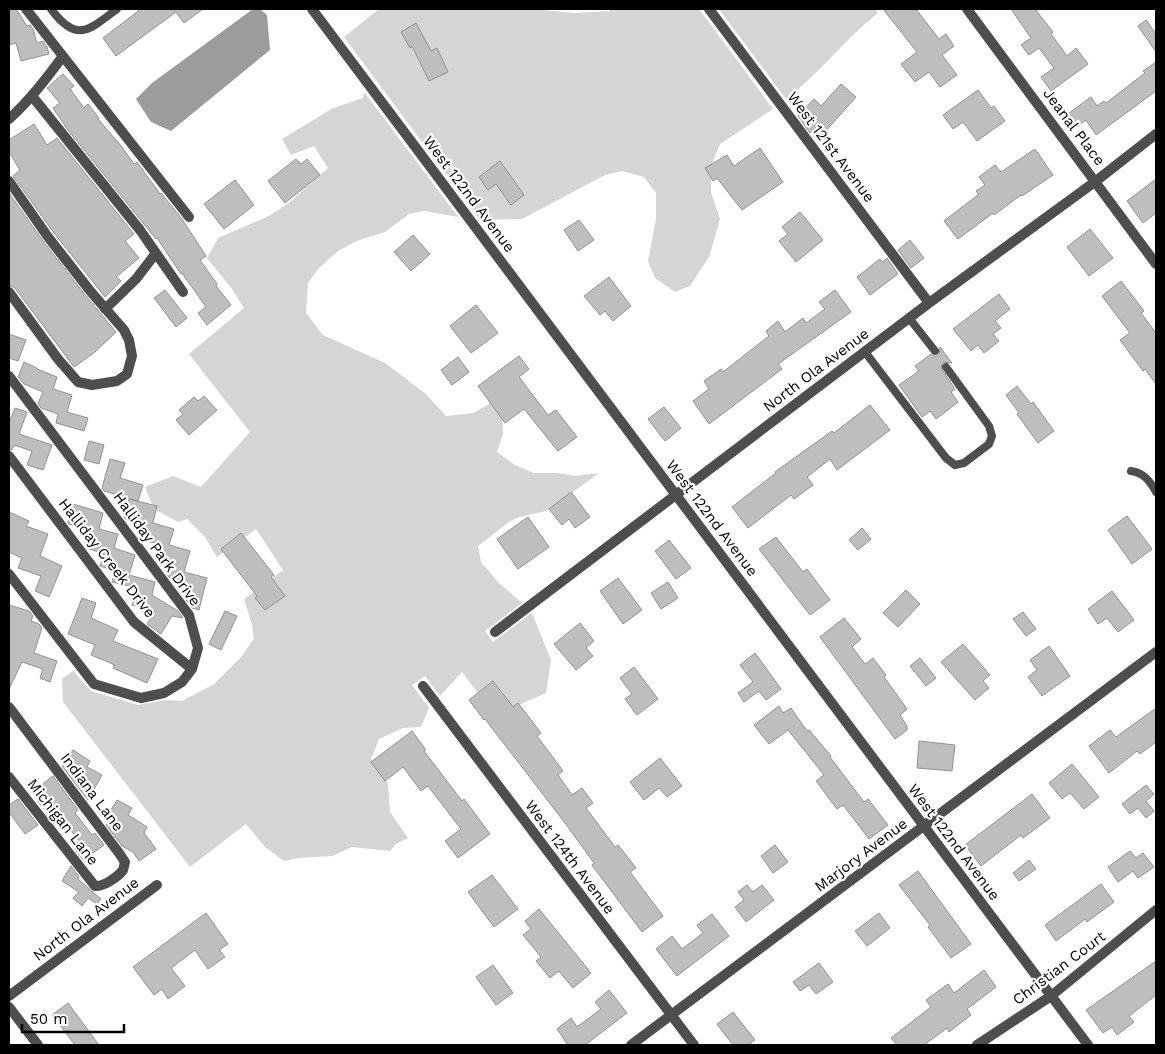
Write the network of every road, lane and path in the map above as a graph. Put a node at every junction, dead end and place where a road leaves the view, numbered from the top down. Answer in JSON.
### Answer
{"nodes":[{"id":1,"x":26,"y":9,"type":"edge"},
{"id":2,"x":51,"y":9,"type":"edge"},
{"id":3,"x":117,"y":9,"type":"edge"},
{"id":4,"x":312,"y":9,"type":"edge"},
{"id":5,"x":709,"y":9,"type":"edge"},
{"id":6,"x":967,"y":9,"type":"edge"},
{"id":7,"x":63,"y":56,"type":"junction"},
{"id":8,"x":32,"y":96,"type":"junction"},
{"id":9,"x":9,"y":119,"type":"edge"},
{"id":10,"x":1156,"y":134,"type":"edge"},
{"id":11,"x":1096,"y":180,"type":"junction"},
{"id":12,"x":9,"y":181,"type":"edge"},
{"id":13,"x":189,"y":217,"type":"dead end"},
{"id":14,"x":156,"y":253,"type":"junction"},
{"id":15,"x":1156,"y":264,"type":"edge"},
{"id":16,"x":9,"y":292,"type":"edge"},
{"id":17,"x":182,"y":292,"type":"dead end"},
{"id":18,"x":929,"y":303,"type":"junction"},
{"id":19,"x":106,"y":309,"type":"junction"},
{"id":20,"x":909,"y":318,"type":"junction"},
{"id":21,"x":865,"y":352,"type":"junction"},
{"id":22,"x":934,"y":352,"type":"dead end"},
{"id":23,"x":946,"y":368,"type":"dead end"},
{"id":24,"x":9,"y":376,"type":"edge"},
{"id":25,"x":9,"y":456,"type":"edge"},
{"id":26,"x":1131,"y":470,"type":"dead end"},
{"id":27,"x":1156,"y":492,"type":"edge"},
{"id":28,"x":677,"y":495,"type":"junction"},
{"id":29,"x":9,"y":574,"type":"edge"},
{"id":30,"x":495,"y":632,"type":"dead end"},
{"id":31,"x":1156,"y":652,"type":"edge"},
{"id":32,"x":192,"y":669,"type":"junction"},
{"id":33,"x":422,"y":686,"type":"dead end"},
{"id":34,"x":9,"y":707,"type":"edge"},
{"id":35,"x":9,"y":777,"type":"edge"},
{"id":36,"x":924,"y":826,"type":"junction"},
{"id":37,"x":157,"y":885,"type":"dead end"},
{"id":38,"x":95,"y":886,"type":"joint"},
{"id":39,"x":1156,"y":910,"type":"edge"},
{"id":40,"x":9,"y":996,"type":"edge"},
{"id":41,"x":1051,"y":996,"type":"junction"},
{"id":42,"x":9,"y":1007,"type":"edge"},
{"id":43,"x":671,"y":1015,"type":"junction"},
{"id":44,"x":38,"y":1045,"type":"edge"},
{"id":45,"x":631,"y":1045,"type":"edge"},
{"id":46,"x":694,"y":1045,"type":"edge"},
{"id":47,"x":977,"y":1045,"type":"edge"},
{"id":48,"x":1088,"y":1045,"type":"edge"}],
"edges":[{"from":1,"to":7,"type":"street"},
{"from":2,"to":3,"type":"lane"},
{"from":4,"to":28,"type":"street","name":"West 122nd Avenue"},
{"from":5,"to":18,"type":"street","name":"West 121st Avenue"},
{"from":6,"to":11,"type":"street","name":"Jeanal Place"},
{"from":7,"to":8,"type":"street"},
{"from":7,"to":13,"type":"street"},
{"from":8,"to":9,"type":"street"},
{"from":8,"to":14,"type":"street"},
{"from":10,"to":11,"type":"street","name":"North Ola Avenue"},
{"from":11,"to":15,"type":"street","name":"Jeanal Place"},
{"from":11,"to":18,"type":"street","name":"North Ola Avenue"},
{"from":12,"to":19,"type":"street"},
{"from":14,"to":17,"type":"street"},
{"from":14,"to":19,"type":"street"},
{"from":16,"to":19,"type":"street"},
{"from":18,"to":20,"type":"street","name":"North Ola Avenue"},
{"from":20,"to":21,"type":"street","name":"North Ola Avenue"},
{"from":20,"to":22,"type":"lane"},
{"from":21,"to":23,"type":"lane"},
{"from":21,"to":28,"type":"street","name":"North Ola Avenue"},
{"from":24,"to":32,"type":"street","name":"Halliday Park Drive"},
{"from":25,"to":32,"type":"street","name":"Halliday Creek Drive"},
{"from":26,"to":27,"type":"lane"},
{"from":28,"to":30,"type":"street","name":"North Ola Avenue"},
{"from":28,"to":36,"type":"street","name":"West 122nd Avenue"},
{"from":29,"to":32,"type":"street"},
{"from":31,"to":36,"type":"street","name":"Marjory Avenue"},
{"from":33,"to":43,"type":"street","name":"West 124th Avenue"},
{"from":34,"to":38,"type":"street","name":"Indiana Lane"},
{"from":35,"to":38,"type":"street","name":"Michigan Lane"},
{"from":36,"to":41,"type":"street","name":"West 122nd Avenue"},
{"from":36,"to":43,"type":"street","name":"Marjory Avenue"},
{"from":37,"to":40,"type":"street","name":"North Ola Avenue"},
{"from":39,"to":41,"type":"street","name":"Christian Court"},
{"from":41,"to":47,"type":"street","name":"Christian Court"},
{"from":41,"to":48,"type":"street","name":"West 122nd Avenue"},
{"from":42,"to":44,"type":"street"},
{"from":43,"to":45,"type":"street","name":"Marjory Avenue"},
{"from":43,"to":46,"type":"street","name":"West 124th Avenue"}]}
